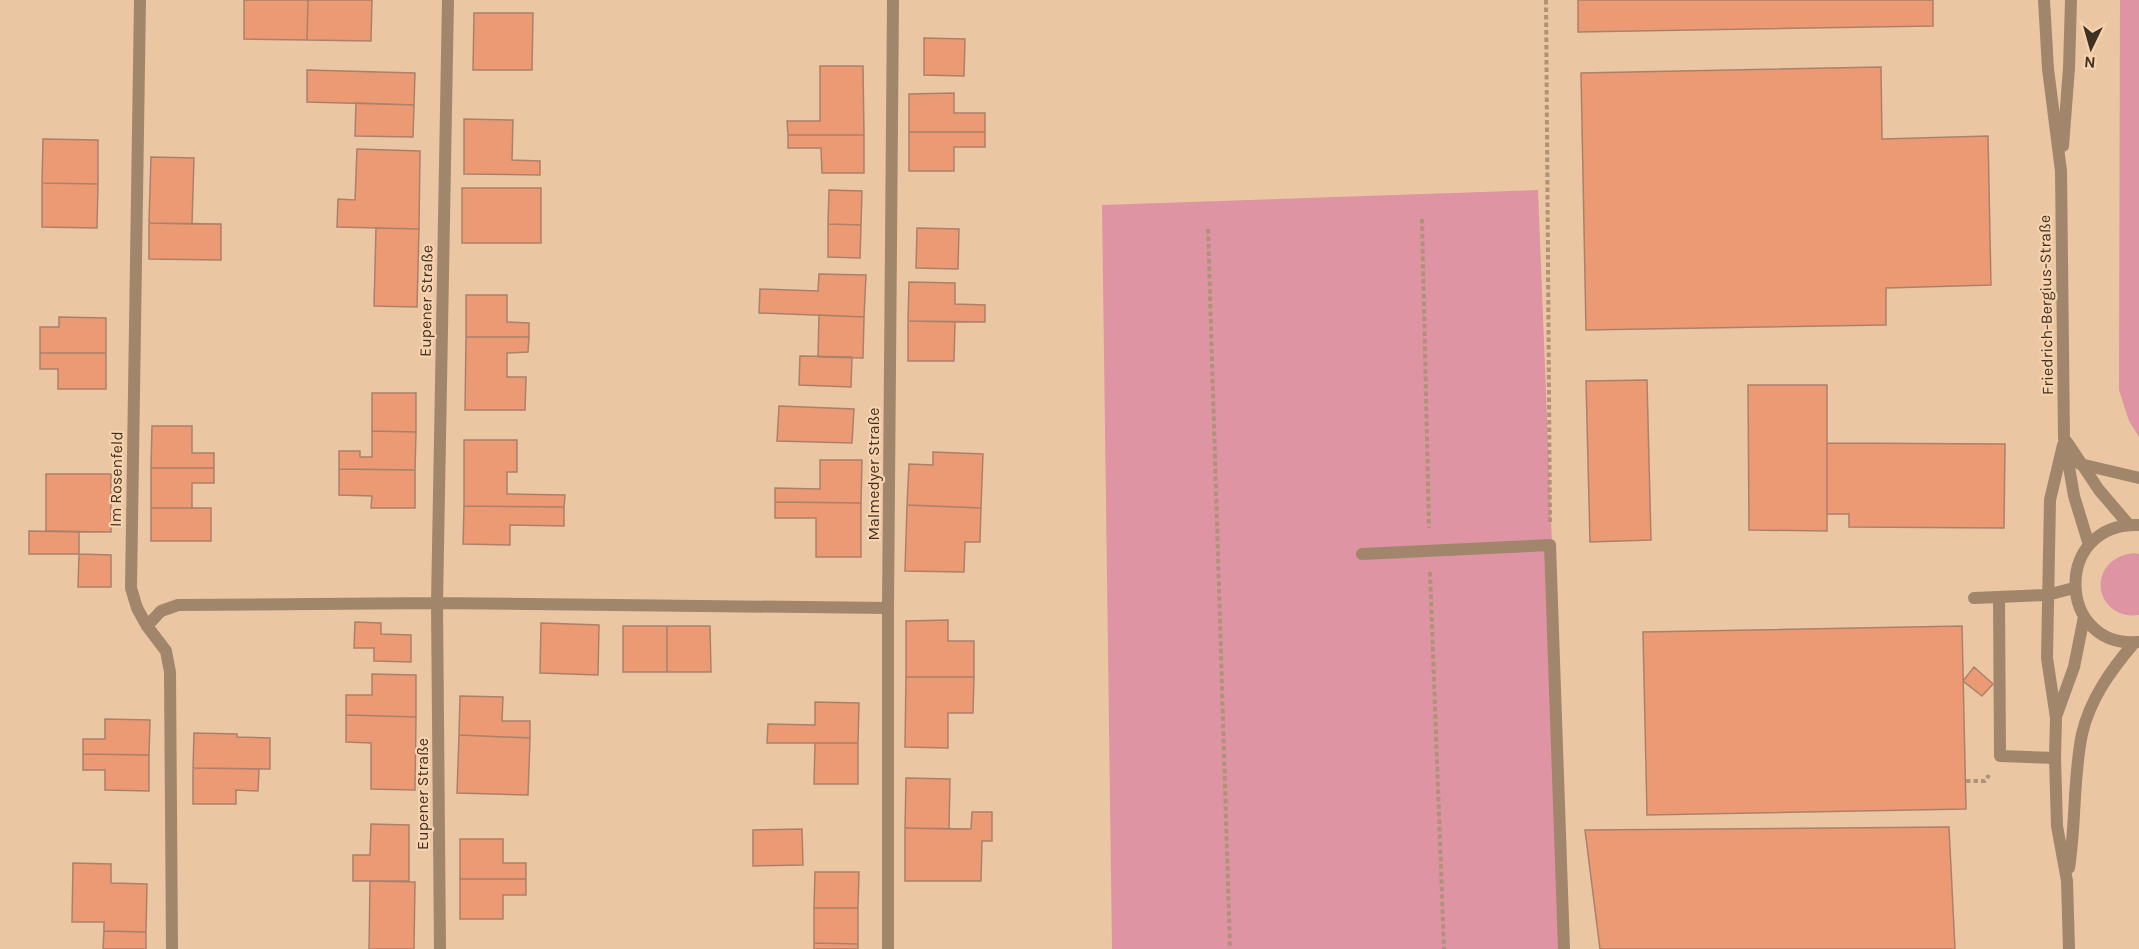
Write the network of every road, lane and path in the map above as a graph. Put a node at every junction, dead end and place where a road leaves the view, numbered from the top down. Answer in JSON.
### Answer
{"nodes":[{"id":1,"x":140,"y":0,"type":"edge"},
{"id":2,"x":448,"y":0,"type":"edge"},
{"id":3,"x":894,"y":0,"type":"edge"},
{"id":4,"x":1546,"y":0,"type":"edge"},
{"id":5,"x":2044,"y":0,"type":"edge"},
{"id":6,"x":2071,"y":0,"type":"edge"},
{"id":7,"x":2061,"y":171,"type":"junction"},
{"id":8,"x":1422,"y":219,"type":"dead end"},
{"id":9,"x":1208,"y":230,"type":"dead end"},
{"id":10,"x":2064,"y":438,"type":"junction"},
{"id":11,"x":2080,"y":464,"type":"junction"},
{"id":12,"x":2139,"y":478,"type":"edge"},
{"id":13,"x":2134,"y":525,"type":"edge"},
{"id":14,"x":2089,"y":545,"type":"junction"},
{"id":15,"x":1550,"y":546,"type":"junction"},
{"id":16,"x":1430,"y":551,"type":"junction"},
{"id":17,"x":1362,"y":554,"type":"dead end"},
{"id":18,"x":2074,"y":588,"type":"junction"},
{"id":19,"x":2047,"y":596,"type":"junction"},
{"id":20,"x":1999,"y":597,"type":"junction"},
{"id":21,"x":1974,"y":598,"type":"dead end"},
{"id":22,"x":437,"y":603,"type":"junction"},
{"id":23,"x":888,"y":608,"type":"junction"},
{"id":24,"x":2084,"y":617,"type":"junction"},
{"id":25,"x":147,"y":626,"type":"junction"},
{"id":26,"x":2136,"y":642,"type":"edge"},
{"id":27,"x":2056,"y":718,"type":"junction"},
{"id":28,"x":2055,"y":758,"type":"junction"},
{"id":29,"x":2067,"y":881,"type":"junction"},
{"id":30,"x":172,"y":949,"type":"edge"},
{"id":31,"x":440,"y":949,"type":"edge"},
{"id":32,"x":888,"y":949,"type":"edge"},
{"id":33,"x":1230,"y":949,"type":"edge"},
{"id":34,"x":1444,"y":949,"type":"edge"},
{"id":35,"x":1564,"y":949,"type":"edge"},
{"id":36,"x":2069,"y":949,"type":"edge"}],
"edges":[{"from":1,"to":25,"type":"street","name":"Im Rosenfeld"},
{"from":2,"to":22,"type":"street","name":"Eupener Straße"},
{"from":3,"to":23,"type":"street","name":"Malmedyer Straße"},
{"from":4,"to":15,"type":"path"},
{"from":5,"to":7,"type":"street","name":"Friedrich-Bergius-Straße"},
{"from":6,"to":7,"type":"street","name":"Friedrich-Bergius-Straße"},
{"from":7,"to":10,"type":"street","name":"Friedrich-Bergius-Straße"},
{"from":8,"to":16,"type":"path"},
{"from":9,"to":33,"type":"path"},
{"from":10,"to":11,"type":"street","name":"Friedrich-Bergius-Straße"},
{"from":10,"to":14,"type":"street","name":"Friedrich-Bergius-Straße"},
{"from":10,"to":19,"type":"street","name":"Friedrich-Bergius-Straße"},
{"from":11,"to":12,"type":"street"},
{"from":11,"to":13,"type":"street","name":"Friedrich-Bergius-Straße"},
{"from":13,"to":14,"type":"street","name":"Friedrich-Bergius-Straße"},
{"from":14,"to":18,"type":"street","name":"Friedrich-Bergius-Straße"},
{"from":15,"to":16,"type":"street"},
{"from":15,"to":35,"type":"street"},
{"from":16,"to":17,"type":"street"},
{"from":16,"to":34,"type":"path"},
{"from":18,"to":19,"type":"street"},
{"from":18,"to":24,"type":"street","name":"Friedrich-Bergius-Straße"},
{"from":19,"to":20,"type":"street"},
{"from":19,"to":27,"type":"street","name":"Friedrich-Bergius-Straße"},
{"from":20,"to":21,"type":"street"},
{"from":20,"to":28,"type":"street"},
{"from":22,"to":23,"type":"street"},
{"from":22,"to":25,"type":"street"},
{"from":22,"to":31,"type":"street","name":"Eupener Straße"},
{"from":23,"to":32,"type":"street","name":"Malmedyer Straße"},
{"from":24,"to":26,"type":"street","name":"Friedrich-Bergius-Straße"},
{"from":24,"to":27,"type":"street","name":"Friedrich-Bergius-Straße"},
{"from":25,"to":30,"type":"street","name":"Im Rosenfeld"},
{"from":26,"to":29,"type":"street","name":"Friedrich-Bergius-Straße"},
{"from":27,"to":28,"type":"street","name":"Friedrich-Bergius-Straße"},
{"from":28,"to":29,"type":"street","name":"Friedrich-Bergius-Straße"},
{"from":29,"to":36,"type":"street","name":"Friedrich-Bergius-Straße"}]}
